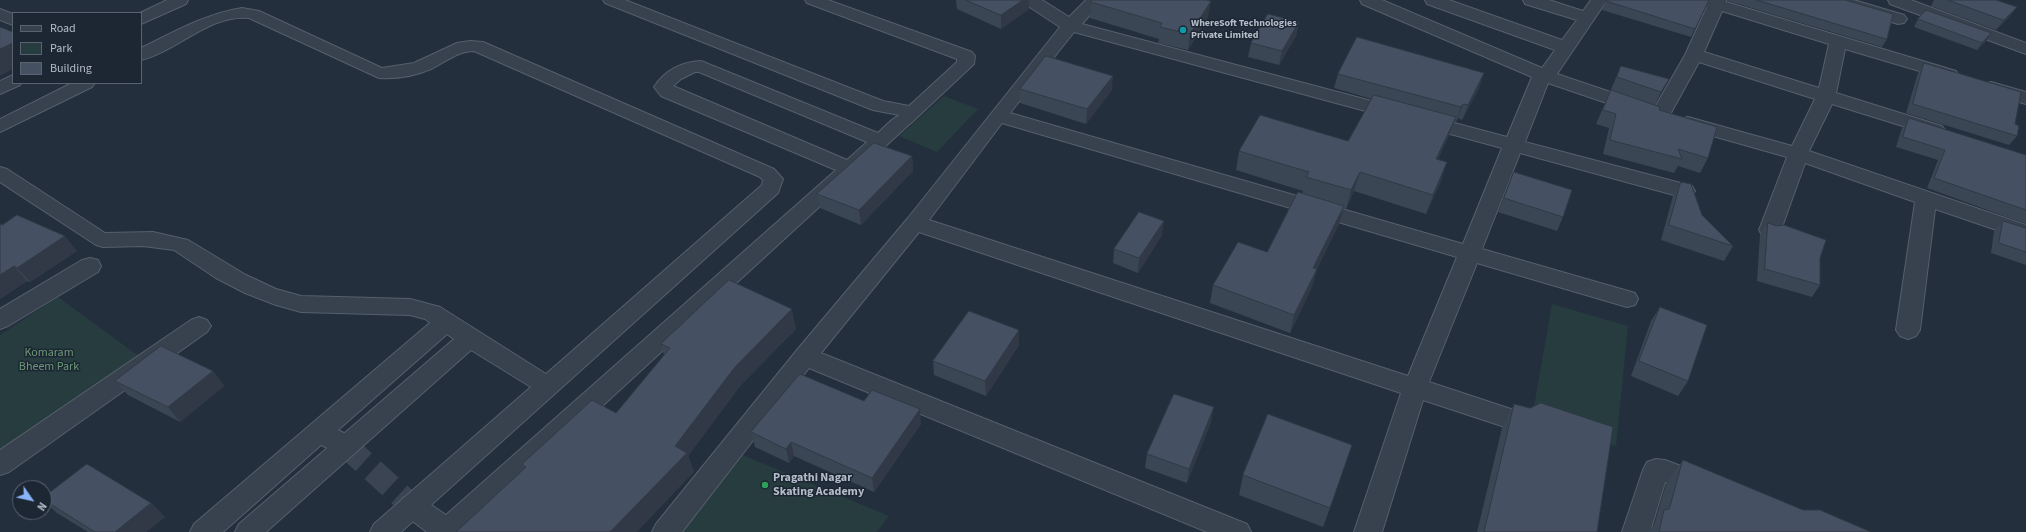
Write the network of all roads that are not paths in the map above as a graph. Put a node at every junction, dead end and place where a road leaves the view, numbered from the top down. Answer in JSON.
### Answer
{"nodes":[{"id":1,"x":180,"y":0,"type":"edge"},
{"id":2,"x":612,"y":0,"type":"edge"},
{"id":3,"x":813,"y":0,"type":"edge"},
{"id":4,"x":1031,"y":0,"type":"edge"},
{"id":5,"x":1095,"y":0,"type":"edge"},
{"id":6,"x":1368,"y":0,"type":"edge"},
{"id":7,"x":1433,"y":0,"type":"edge"},
{"id":8,"x":1531,"y":0,"type":"edge"},
{"id":9,"x":1599,"y":0,"type":"edge"},
{"id":10,"x":1837,"y":0,"type":"edge"},
{"id":11,"x":1896,"y":0,"type":"edge"},
{"id":12,"x":1712,"y":1,"type":"edge"},
{"id":13,"x":0,"y":14,"type":"edge"},
{"id":14,"x":1586,"y":17,"type":"junction"},
{"id":15,"x":142,"y":19,"type":"edge"},
{"id":16,"x":1898,"y":19,"type":"dead end"},
{"id":17,"x":12,"y":20,"type":"edge"},
{"id":18,"x":1070,"y":26,"type":"junction"},
{"id":19,"x":1838,"y":41,"type":"junction"},
{"id":20,"x":1565,"y":47,"type":"junction"},
{"id":21,"x":2026,"y":49,"type":"edge"},
{"id":22,"x":142,"y":55,"type":"edge"},
{"id":23,"x":1694,"y":55,"type":"junction"},
{"id":24,"x":1544,"y":76,"type":"junction"},
{"id":25,"x":12,"y":82,"type":"edge"},
{"id":26,"x":84,"y":84,"type":"edge"},
{"id":27,"x":0,"y":88,"type":"edge"},
{"id":28,"x":1826,"y":96,"type":"junction"},
{"id":29,"x":2026,"y":98,"type":"edge"},
{"id":30,"x":908,"y":115,"type":"junction"},
{"id":31,"x":998,"y":116,"type":"junction"},
{"id":32,"x":1660,"y":116,"type":"junction"},
{"id":33,"x":0,"y":126,"type":"edge"},
{"id":34,"x":1952,"y":135,"type":"edge"},
{"id":35,"x":879,"y":140,"type":"junction"},
{"id":36,"x":1514,"y":144,"type":"junction"},
{"id":37,"x":1798,"y":154,"type":"junction"},
{"id":38,"x":849,"y":168,"type":"junction"},
{"id":39,"x":0,"y":173,"type":"edge"},
{"id":40,"x":1685,"y":191,"type":"edge"},
{"id":41,"x":1926,"y":198,"type":"junction"},
{"id":42,"x":915,"y":223,"type":"junction"},
{"id":43,"x":1770,"y":230,"type":"edge"},
{"id":44,"x":2026,"y":233,"type":"edge"},
{"id":45,"x":1470,"y":253,"type":"junction"},
{"id":46,"x":90,"y":266,"type":"dead end"},
{"id":47,"x":1627,"y":299,"type":"dead end"},
{"id":48,"x":0,"y":320,"type":"edge"},
{"id":49,"x":446,"y":322,"type":"junction"},
{"id":50,"x":199,"y":326,"type":"dead end"},
{"id":51,"x":1908,"y":330,"type":"dead end"},
{"id":52,"x":470,"y":338,"type":"junction"},
{"id":53,"x":805,"y":356,"type":"junction"},
{"id":54,"x":548,"y":386,"type":"junction"},
{"id":55,"x":1415,"y":388,"type":"junction"},
{"id":56,"x":1517,"y":421,"type":"edge"},
{"id":57,"x":318,"y":432,"type":"junction"},
{"id":58,"x":346,"y":446,"type":"junction"},
{"id":59,"x":0,"y":464,"type":"edge"},
{"id":60,"x":1719,"y":493,"type":"edge"},
{"id":61,"x":412,"y":506,"type":"junction"},
{"id":62,"x":204,"y":532,"type":"edge"},
{"id":63,"x":248,"y":532,"type":"edge"},
{"id":64,"x":383,"y":532,"type":"edge"},
{"id":65,"x":447,"y":532,"type":"edge"},
{"id":66,"x":666,"y":532,"type":"edge"},
{"id":67,"x":1237,"y":532,"type":"edge"},
{"id":68,"x":1368,"y":532,"type":"edge"},
{"id":69,"x":1636,"y":532,"type":"edge"}],
"edges":[{"from":1,"to":15,"type":"street"},
{"from":2,"to":30,"type":"street"},
{"from":3,"to":30,"type":"street"},
{"from":4,"to":18,"type":"street"},
{"from":5,"to":18,"type":"street"},
{"from":6,"to":24,"type":"street"},
{"from":7,"to":20,"type":"street"},
{"from":8,"to":14,"type":"street"},
{"from":9,"to":14,"type":"street"},
{"from":10,"to":16,"type":"street"},
{"from":11,"to":21,"type":"street"},
{"from":12,"to":19,"type":"street"},
{"from":12,"to":23,"type":"street"},
{"from":13,"to":17,"type":"street"},
{"from":14,"to":20,"type":"street"},
{"from":18,"to":31,"type":"street"},
{"from":18,"to":36,"type":"street"},
{"from":19,"to":28,"type":"street"},
{"from":19,"to":29,"type":"street"},
{"from":20,"to":24,"type":"street"},
{"from":22,"to":54,"type":"street"},
{"from":23,"to":28,"type":"street"},
{"from":23,"to":32,"type":"street"},
{"from":24,"to":32,"type":"street"},
{"from":24,"to":36,"type":"street"},
{"from":25,"to":27,"type":"street"},
{"from":26,"to":33,"type":"street"},
{"from":28,"to":34,"type":"street"},
{"from":28,"to":37,"type":"street"},
{"from":30,"to":35,"type":"street"},
{"from":31,"to":42,"type":"street"},
{"from":31,"to":45,"type":"street"},
{"from":32,"to":37,"type":"street"},
{"from":35,"to":38,"type":"street"},
{"from":35,"to":38,"type":"street"},
{"from":36,"to":40,"type":"street"},
{"from":36,"to":45,"type":"street"},
{"from":37,"to":41,"type":"street"},
{"from":37,"to":43,"type":"street"},
{"from":38,"to":65,"type":"street"},
{"from":39,"to":49,"type":"street"},
{"from":41,"to":44,"type":"street"},
{"from":41,"to":51,"type":"street"},
{"from":42,"to":53,"type":"street"},
{"from":42,"to":55,"type":"street"},
{"from":45,"to":47,"type":"street"},
{"from":45,"to":55,"type":"street"},
{"from":46,"to":48,"type":"street"},
{"from":49,"to":52,"type":"street"},
{"from":49,"to":57,"type":"street"},
{"from":50,"to":59,"type":"street"},
{"from":52,"to":54,"type":"street"},
{"from":52,"to":58,"type":"street"},
{"from":53,"to":66,"type":"street"},
{"from":53,"to":67,"type":"street"},
{"from":54,"to":61,"type":"street"},
{"from":55,"to":56,"type":"street"},
{"from":55,"to":68,"type":"street"},
{"from":57,"to":58,"type":"street"},
{"from":57,"to":62,"type":"street"},
{"from":58,"to":63,"type":"street"},
{"from":60,"to":69,"type":"street"},
{"from":61,"to":64,"type":"street"},
{"from":61,"to":65,"type":"street"}]}
